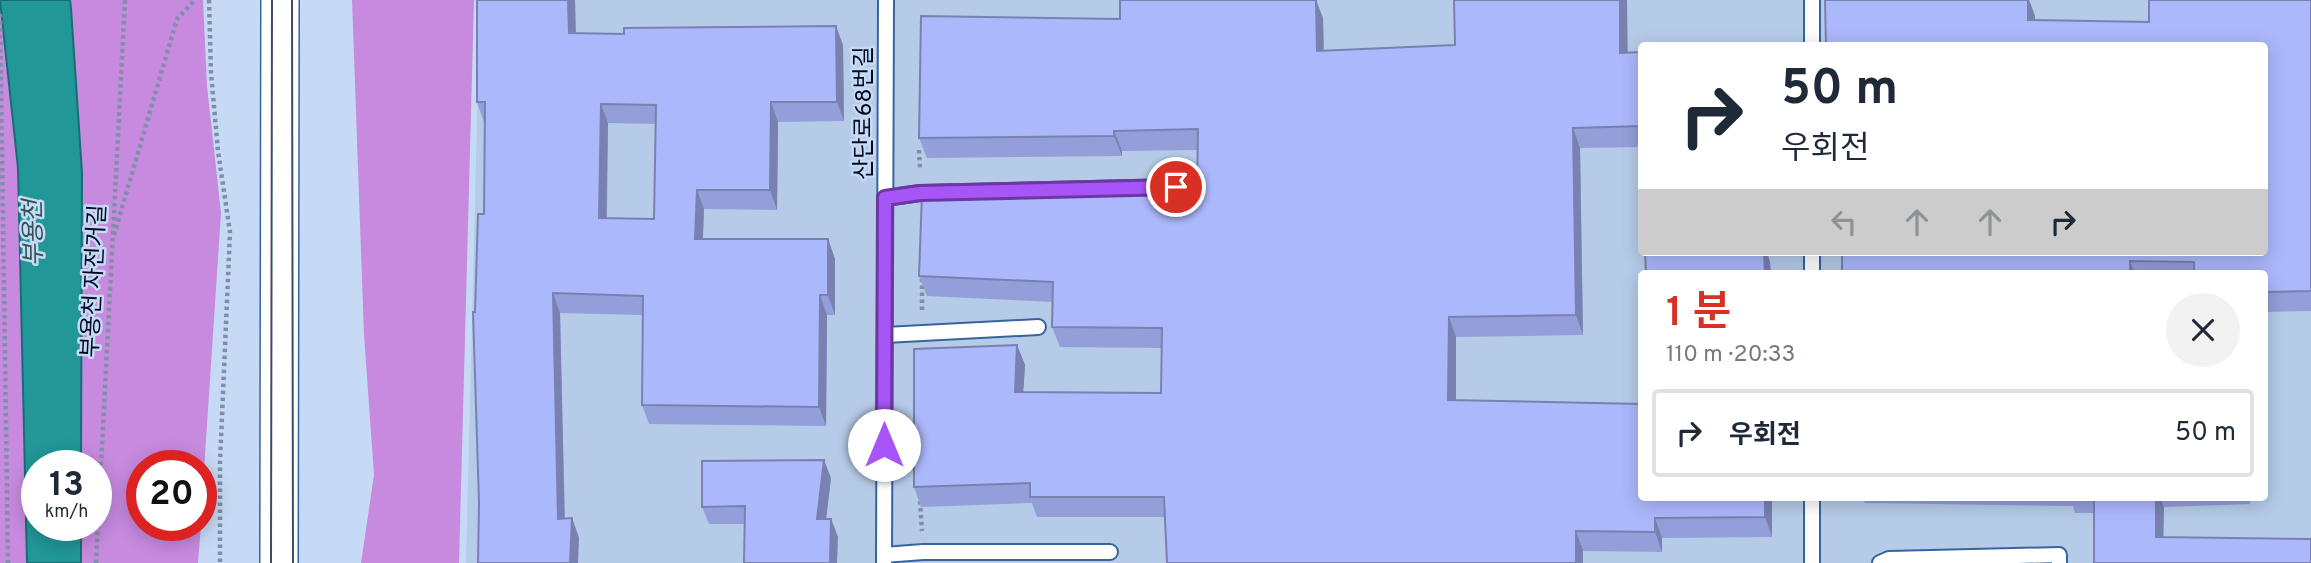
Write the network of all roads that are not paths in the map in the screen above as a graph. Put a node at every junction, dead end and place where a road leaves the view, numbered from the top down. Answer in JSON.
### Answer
{"nodes":[{"id":1,"x":279,"y":0,"type":"edge"},
{"id":2,"x":886,"y":0,"type":"edge"},
{"id":3,"x":1812,"y":0,"type":"edge"},
{"id":4,"x":1812,"y":42,"type":"edge"},
{"id":5,"x":1176,"y":187,"type":"edge"},
{"id":6,"x":885,"y":198,"type":"junction"},
{"id":7,"x":1038,"y":327,"type":"dead end"},
{"id":8,"x":885,"y":335,"type":"junction"},
{"id":9,"x":1812,"y":501,"type":"edge"},
{"id":10,"x":1110,"y":552,"type":"dead end"},
{"id":11,"x":884,"y":559,"type":"edge"},
{"id":12,"x":279,"y":563,"type":"edge"},
{"id":13,"x":1812,"y":563,"type":"edge"},
{"id":14,"x":1880,"y":563,"type":"edge"},
{"id":15,"x":2059,"y":563,"type":"edge"}],
"edges":[{"from":1,"to":12,"type":"main road"},
{"from":2,"to":6,"type":"lane","name":"산단로68번길"},
{"from":3,"to":4,"type":"lane"},
{"from":5,"to":6,"type":"lane"},
{"from":6,"to":8,"type":"lane","name":"산단로68번길"},
{"from":7,"to":8,"type":"lane"},
{"from":8,"to":11,"type":"lane","name":"산단로68번길"},
{"from":9,"to":13,"type":"lane"},
{"from":10,"to":11,"type":"lane"},
{"from":14,"to":15,"type":"lane"}]}
